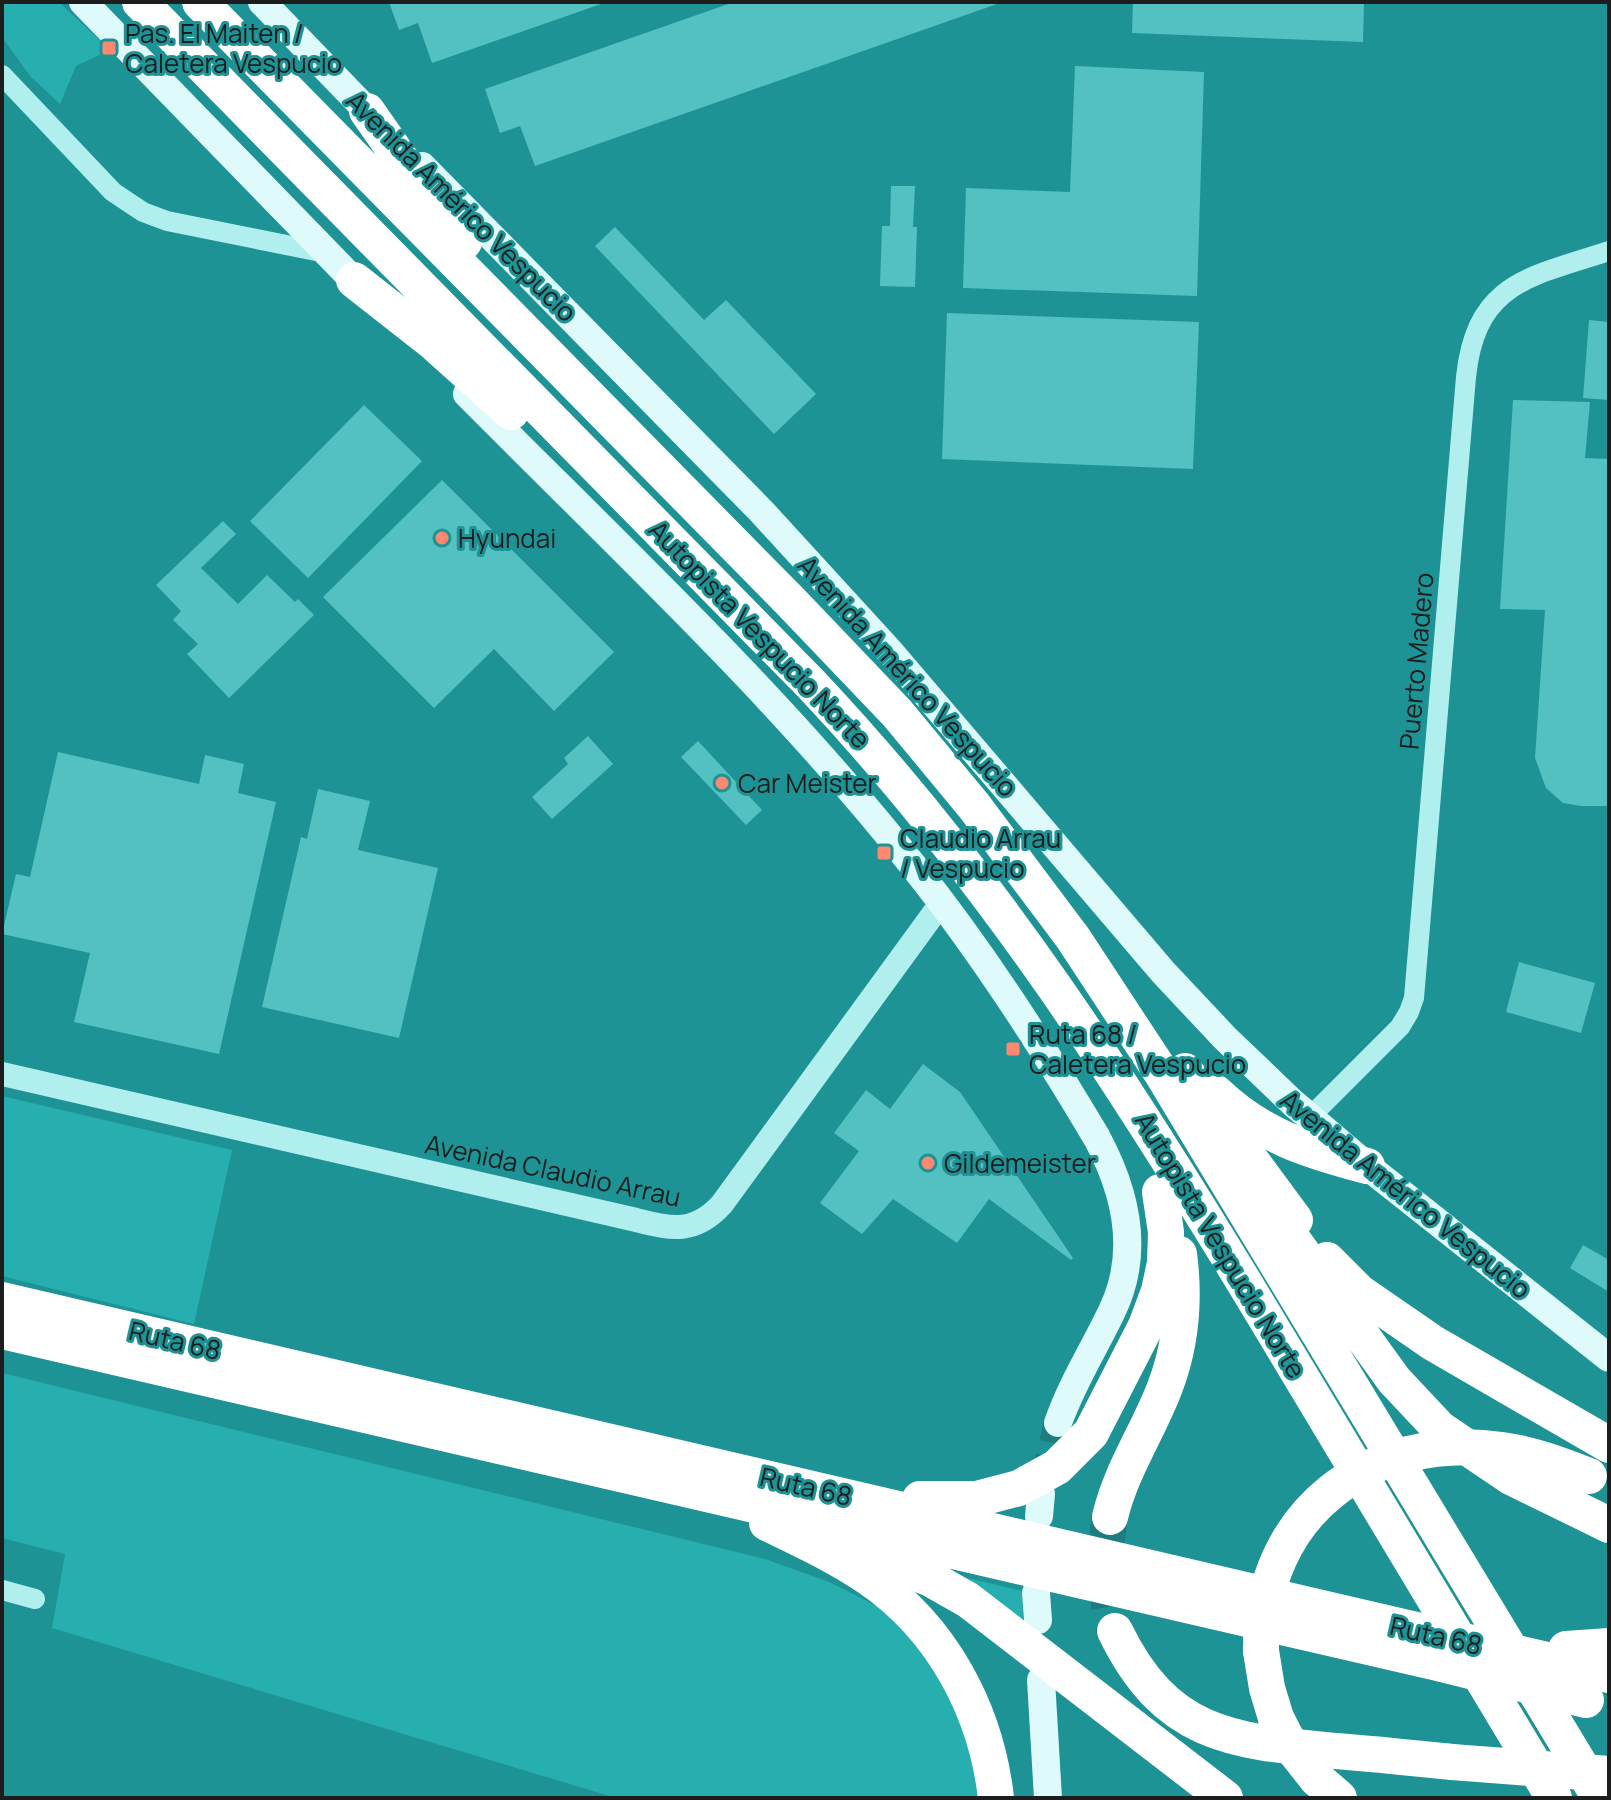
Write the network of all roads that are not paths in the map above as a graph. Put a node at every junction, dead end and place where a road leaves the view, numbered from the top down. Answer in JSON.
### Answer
{"nodes":[{"id":1,"x":83,"y":2,"type":"edge"},
{"id":2,"x":140,"y":2,"type":"edge"},
{"id":3,"x":200,"y":2,"type":"edge"},
{"id":4,"x":262,"y":2,"type":"edge"},
{"id":5,"x":2,"y":75,"type":"edge"},
{"id":6,"x":367,"y":111,"type":"junction"},
{"id":7,"x":1609,"y":251,"type":"edge"},
{"id":8,"x":326,"y":253,"type":"junction"},
{"id":9,"x":354,"y":280,"type":"junction"},
{"id":10,"x":604,"y":413,"type":"junction"},
{"id":11,"x":634,"y":504,"type":"junction"},
{"id":12,"x":942,"y":902,"type":"junction"},
{"id":13,"x":1114,"y":995,"type":"junction"},
{"id":14,"x":1167,"y":1046,"type":"junction"},
{"id":15,"x":1102,"y":1056,"type":"junction"},
{"id":16,"x":2,"y":1074,"type":"edge"},
{"id":17,"x":1310,"y":1117,"type":"junction"},
{"id":18,"x":1367,"y":1166,"type":"junction"},
{"id":19,"x":1160,"y":1192,"type":"junction"},
{"id":20,"x":2,"y":1300,"type":"edge"},
{"id":21,"x":2,"y":1331,"type":"edge"},
{"id":22,"x":1609,"y":1358,"type":"edge"},
{"id":23,"x":1058,"y":1423,"type":"tunnel mouth"},
{"id":24,"x":1609,"y":1445,"type":"edge"},
{"id":25,"x":1599,"y":1481,"type":"edge"},
{"id":26,"x":710,"y":1495,"type":"junction"},
{"id":27,"x":851,"y":1497,"type":"junction"},
{"id":28,"x":1110,"y":1517,"type":"tunnel mouth"},
{"id":29,"x":1609,"y":1525,"type":"edge"},
{"id":30,"x":2,"y":1590,"type":"edge"},
{"id":31,"x":35,"y":1599,"type":"dead end"},
{"id":32,"x":1115,"y":1631,"type":"tunnel mouth"},
{"id":33,"x":1609,"y":1646,"type":"edge"},
{"id":34,"x":1568,"y":1657,"type":"junction"},
{"id":35,"x":1041,"y":1680,"type":"dead end"},
{"id":36,"x":1601,"y":1693,"type":"edge"},
{"id":37,"x":1133,"y":1727,"type":"junction"},
{"id":38,"x":1609,"y":1774,"type":"edge"},
{"id":39,"x":1328,"y":1788,"type":"edge"},
{"id":40,"x":996,"y":1798,"type":"edge"},
{"id":41,"x":1048,"y":1798,"type":"edge"},
{"id":42,"x":1192,"y":1798,"type":"edge"},
{"id":43,"x":1225,"y":1798,"type":"edge"},
{"id":44,"x":1554,"y":1798,"type":"edge"},
{"id":45,"x":1600,"y":1798,"type":"edge"}],
"edges":[{"from":1,"to":8,"type":"main road"},
{"from":2,"to":11,"type":"highway","name":"Autopista Vespucio Norte"},
{"from":3,"to":10,"type":"highway","name":"Autopista Vespucio Norte"},
{"from":4,"to":6,"type":"main road","name":"Avenida Américo Vespucio"},
{"from":5,"to":8,"type":"street"},
{"from":6,"to":10,"type":"highway"},
{"from":6,"to":17,"type":"main road","name":"Avenida Américo Vespucio"},
{"from":7,"to":17,"type":"street","name":"Puerto Madero"},
{"from":8,"to":9,"type":"main road"},
{"from":9,"to":11,"type":"highway"},
{"from":9,"to":12,"type":"main road"},
{"from":10,"to":13,"type":"highway","name":"Autopista Vespucio Norte"},
{"from":11,"to":15,"type":"highway","name":"Autopista Vespucio Norte"},
{"from":12,"to":16,"type":"street","name":"Avenida Claudio Arrau"},
{"from":12,"to":23,"type":"main road"},
{"from":13,"to":14,"type":"highway"},
{"from":13,"to":29,"type":"highway"},
{"from":13,"to":45,"type":"highway","name":"Autopista Vespucio Norte"},
{"from":14,"to":18,"type":"highway"},
{"from":14,"to":24,"type":"highway"},
{"from":15,"to":19,"type":"highway"},
{"from":15,"to":44,"type":"highway","name":"Autopista Vespucio Norte"},
{"from":17,"to":18,"type":"main road","name":"Avenida Américo Vespucio"},
{"from":18,"to":22,"type":"main road","name":"Avenida Américo Vespucio"},
{"from":19,"to":27,"type":"highway"},
{"from":19,"to":28,"type":"highway"},
{"from":20,"to":27,"type":"highway","name":"Ruta 68"},
{"from":21,"to":26,"type":"highway","name":"Ruta 68"},
{"from":25,"to":39,"type":"highway","bridge":true},
{"from":26,"to":36,"type":"highway","name":"Ruta 68","bridge":true},
{"from":26,"to":37,"type":"highway"},
{"from":26,"to":40,"type":"highway"},
{"from":27,"to":34,"type":"highway","name":"Ruta 68","bridge":true},
{"from":30,"to":31,"type":"street"},
{"from":32,"to":38,"type":"highway","bridge":true},
{"from":33,"to":34,"type":"highway"},
{"from":34,"to":36,"type":"highway","name":"Ruta 68"},
{"from":35,"to":41,"type":"main road"},
{"from":37,"to":42,"type":"highway"},
{"from":37,"to":43,"type":"highway"}]}
